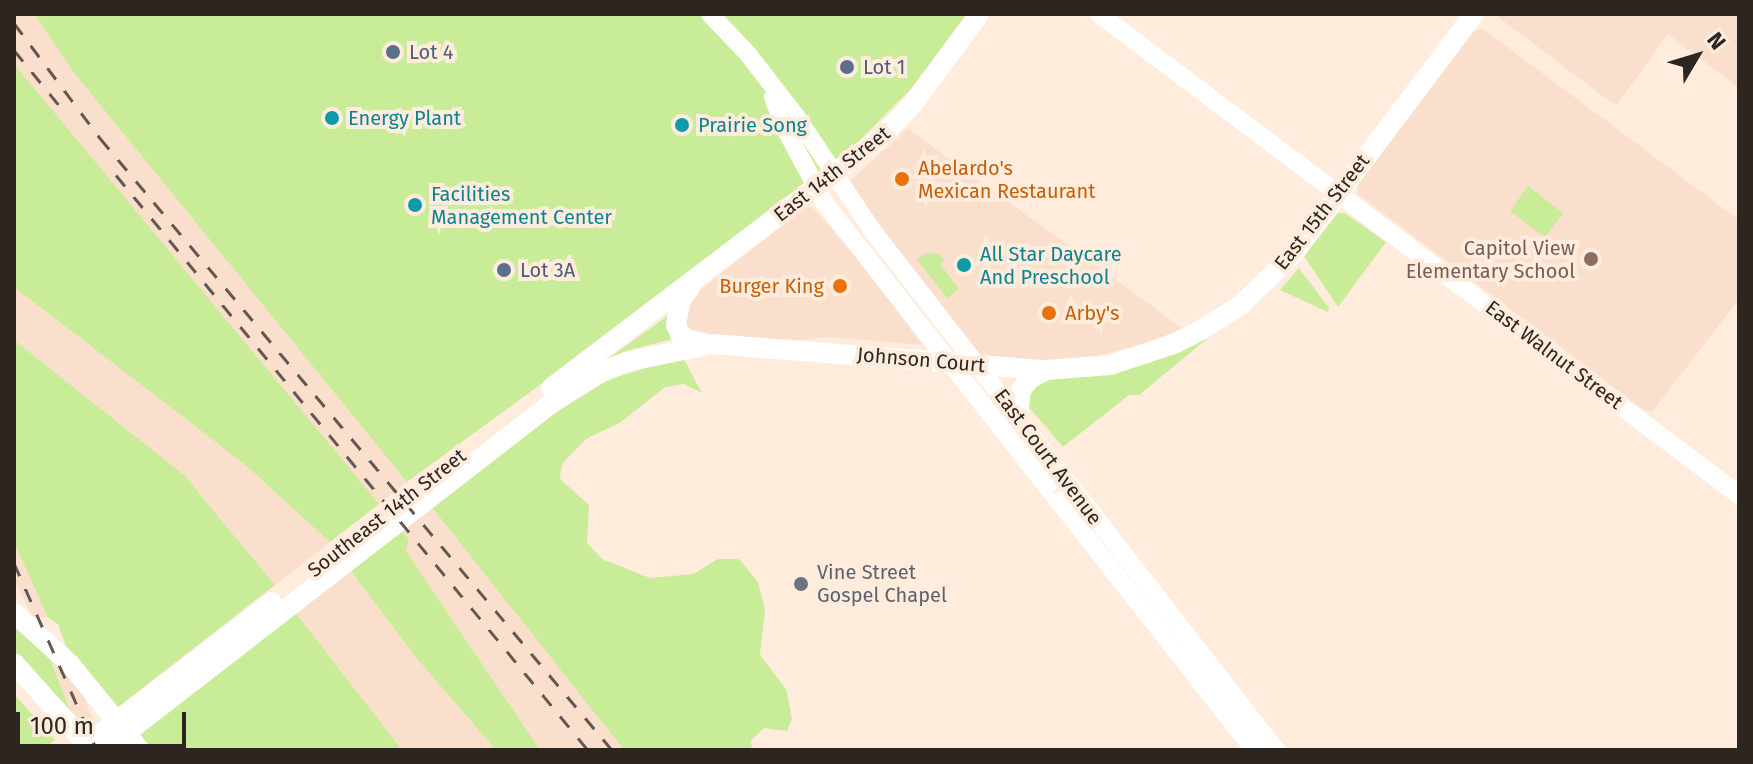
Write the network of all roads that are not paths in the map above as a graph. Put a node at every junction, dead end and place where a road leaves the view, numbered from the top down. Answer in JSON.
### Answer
{"nodes":[{"id":1,"x":710,"y":14,"type":"edge"},
{"id":2,"x":979,"y":14,"type":"edge"},
{"id":3,"x":1099,"y":14,"type":"edge"},
{"id":4,"x":1474,"y":14,"type":"edge"},
{"id":5,"x":769,"y":83,"type":"junction"},
{"id":6,"x":835,"y":175,"type":"junction"},
{"id":7,"x":816,"y":188,"type":"junction"},
{"id":8,"x":1339,"y":194,"type":"junction"},
{"id":9,"x":697,"y":278,"type":"junction"},
{"id":10,"x":712,"y":344,"type":"junction"},
{"id":11,"x":1129,"y":360,"type":"joint"},
{"id":12,"x":949,"y":362,"type":"junction"},
{"id":13,"x":978,"y":366,"type":"junction"},
{"id":14,"x":1046,"y":370,"type":"junction"},
{"id":15,"x":1018,"y":417,"type":"junction"},
{"id":16,"x":457,"y":467,"type":"junction"},
{"id":17,"x":1739,"y":495,"type":"edge"},
{"id":18,"x":14,"y":613,"type":"edge"},
{"id":19,"x":14,"y":663,"type":"edge"},
{"id":20,"x":80,"y":750,"type":"edge"},
{"id":21,"x":92,"y":750,"type":"edge"},
{"id":22,"x":104,"y":750,"type":"edge"},
{"id":23,"x":140,"y":750,"type":"edge"},
{"id":24,"x":1254,"y":750,"type":"edge"},
{"id":25,"x":1276,"y":750,"type":"edge"}],
"edges":[{"from":1,"to":5,"type":"street","name":"East Court Avenue"},
{"from":2,"to":6,"type":"main road","name":"East 14th Street"},
{"from":3,"to":8,"type":"street","name":"East Walnut Street"},
{"from":4,"to":8,"type":"main road","name":"East 15th Street"},
{"from":5,"to":6,"type":"street","name":"East Court Avenue"},
{"from":5,"to":7,"type":"street","name":"East Court Avenue"},
{"from":6,"to":7,"type":"main road","name":"East 14th Street"},
{"from":6,"to":13,"type":"street","name":"East Court Avenue"},
{"from":7,"to":9,"type":"main road","name":"East 14th Street"},
{"from":7,"to":12,"type":"street","name":"East Court Avenue"},
{"from":8,"to":11,"type":"main road","name":"East 15th Street"},
{"from":8,"to":17,"type":"street","name":"East Walnut Street"},
{"from":9,"to":10,"type":"main road"},
{"from":9,"to":16,"type":"main road","name":"Southeast 14th Street"},
{"from":10,"to":12,"type":"main road","name":"Johnson Court"},
{"from":10,"to":16,"type":"main road","name":"Southeast 14th Street"},
{"from":11,"to":14,"type":"main road","name":"Johnson Court"},
{"from":12,"to":13,"type":"main road","name":"Johnson Court"},
{"from":12,"to":24,"type":"street","name":"East Court Avenue"},
{"from":13,"to":14,"type":"main road","name":"Johnson Court"},
{"from":13,"to":15,"type":"street","name":"East Court Avenue"},
{"from":14,"to":15,"type":"main road"},
{"from":15,"to":25,"type":"street","name":"East Court Avenue"},
{"from":16,"to":20,"type":"main road","name":"Southeast 14th Street"},
{"from":16,"to":22,"type":"main road","name":"Southeast 14th Street"},
{"from":18,"to":23,"type":"main road"},
{"from":19,"to":21,"type":"main road"}]}
